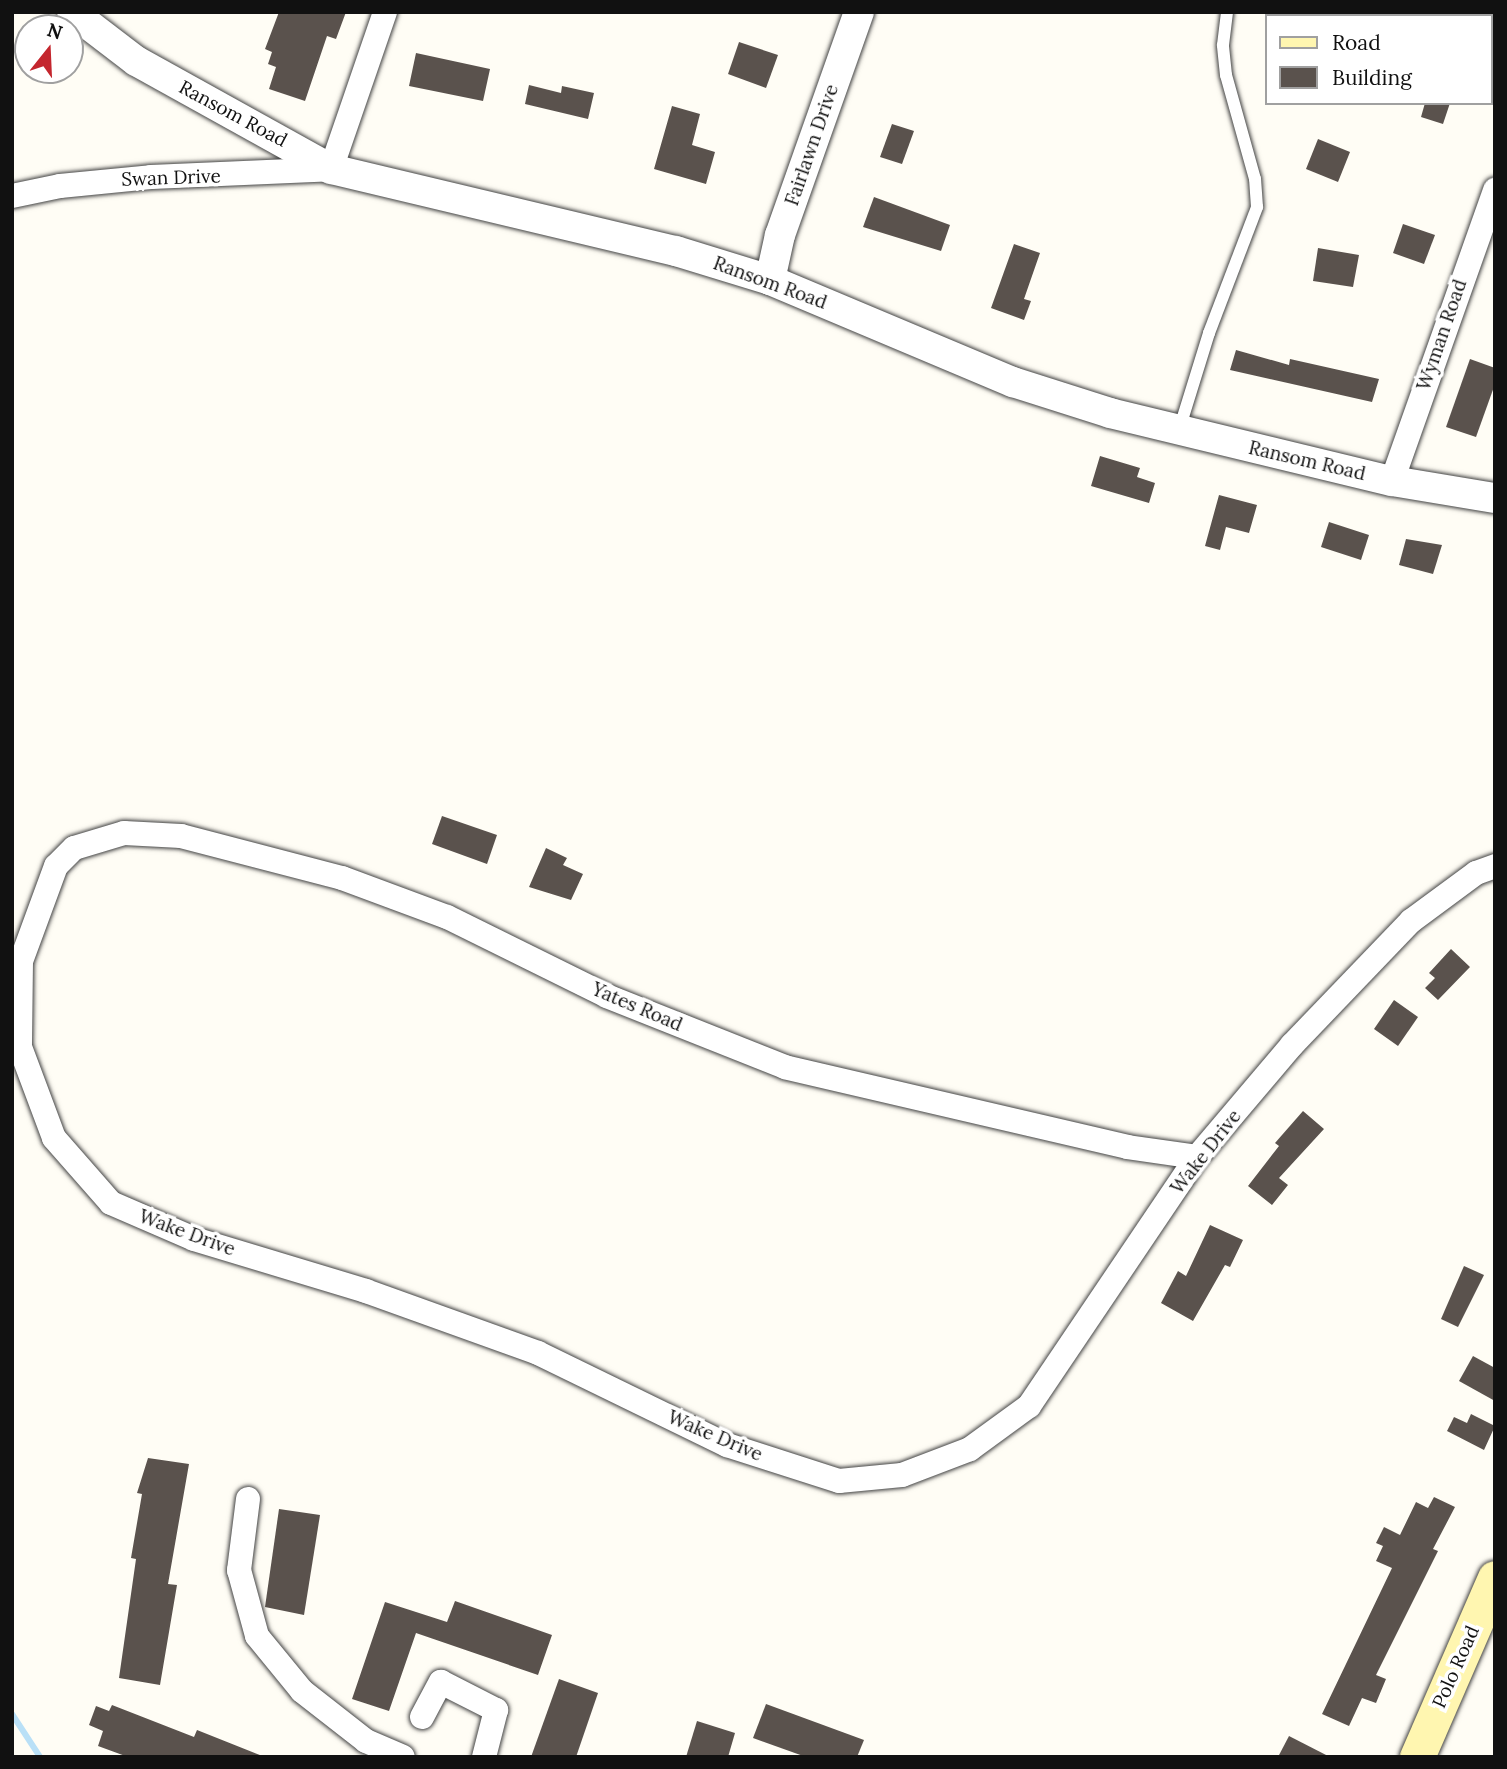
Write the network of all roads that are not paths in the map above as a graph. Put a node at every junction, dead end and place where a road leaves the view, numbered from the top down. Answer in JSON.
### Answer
{"nodes":[{"id":1,"x":72,"y":12,"type":"edge"},
{"id":2,"x":385,"y":12,"type":"edge"},
{"id":3,"x":859,"y":12,"type":"edge"},
{"id":4,"x":1227,"y":12,"type":"edge"},
{"id":5,"x":331,"y":169,"type":"junction"},
{"id":6,"x":1495,"y":190,"type":"edge"},
{"id":7,"x":12,"y":196,"type":"edge"},
{"id":8,"x":769,"y":280,"type":"junction"},
{"id":9,"x":1179,"y":430,"type":"junction"},
{"id":10,"x":1392,"y":481,"type":"junction"},
{"id":11,"x":1495,"y":499,"type":"edge"},
{"id":12,"x":90,"y":844,"type":"joint"},
{"id":13,"x":1495,"y":866,"type":"edge"},
{"id":14,"x":1197,"y":1157,"type":"junction"},
{"id":15,"x":248,"y":1499,"type":"dead end"},
{"id":16,"x":1495,"y":1578,"type":"edge"},
{"id":17,"x":422,"y":1717,"type":"dead end"},
{"id":18,"x":403,"y":1757,"type":"edge"},
{"id":19,"x":484,"y":1757,"type":"edge"},
{"id":20,"x":1417,"y":1757,"type":"edge"}],
"edges":[{"from":1,"to":5,"type":"street","name":"Ransom Road"},
{"from":2,"to":5,"type":"street"},
{"from":3,"to":8,"type":"street","name":"Fairlawn Drive"},
{"from":4,"to":9,"type":"lane"},
{"from":5,"to":7,"type":"street","name":"Swan Drive"},
{"from":5,"to":8,"type":"street","name":"Ransom Road"},
{"from":6,"to":10,"type":"street","name":"Wyman Road"},
{"from":8,"to":9,"type":"street","name":"Ransom Road"},
{"from":9,"to":10,"type":"street","name":"Ransom Road"},
{"from":10,"to":11,"type":"street","name":"Ransom Road"},
{"from":12,"to":14,"type":"street","name":"Yates Road"},
{"from":12,"to":14,"type":"street","name":"Wake Drive"},
{"from":13,"to":14,"type":"street","name":"Wake Drive"},
{"from":15,"to":18,"type":"street"},
{"from":16,"to":20,"type":"main road","name":"Polo Road"},
{"from":17,"to":19,"type":"street"}]}
